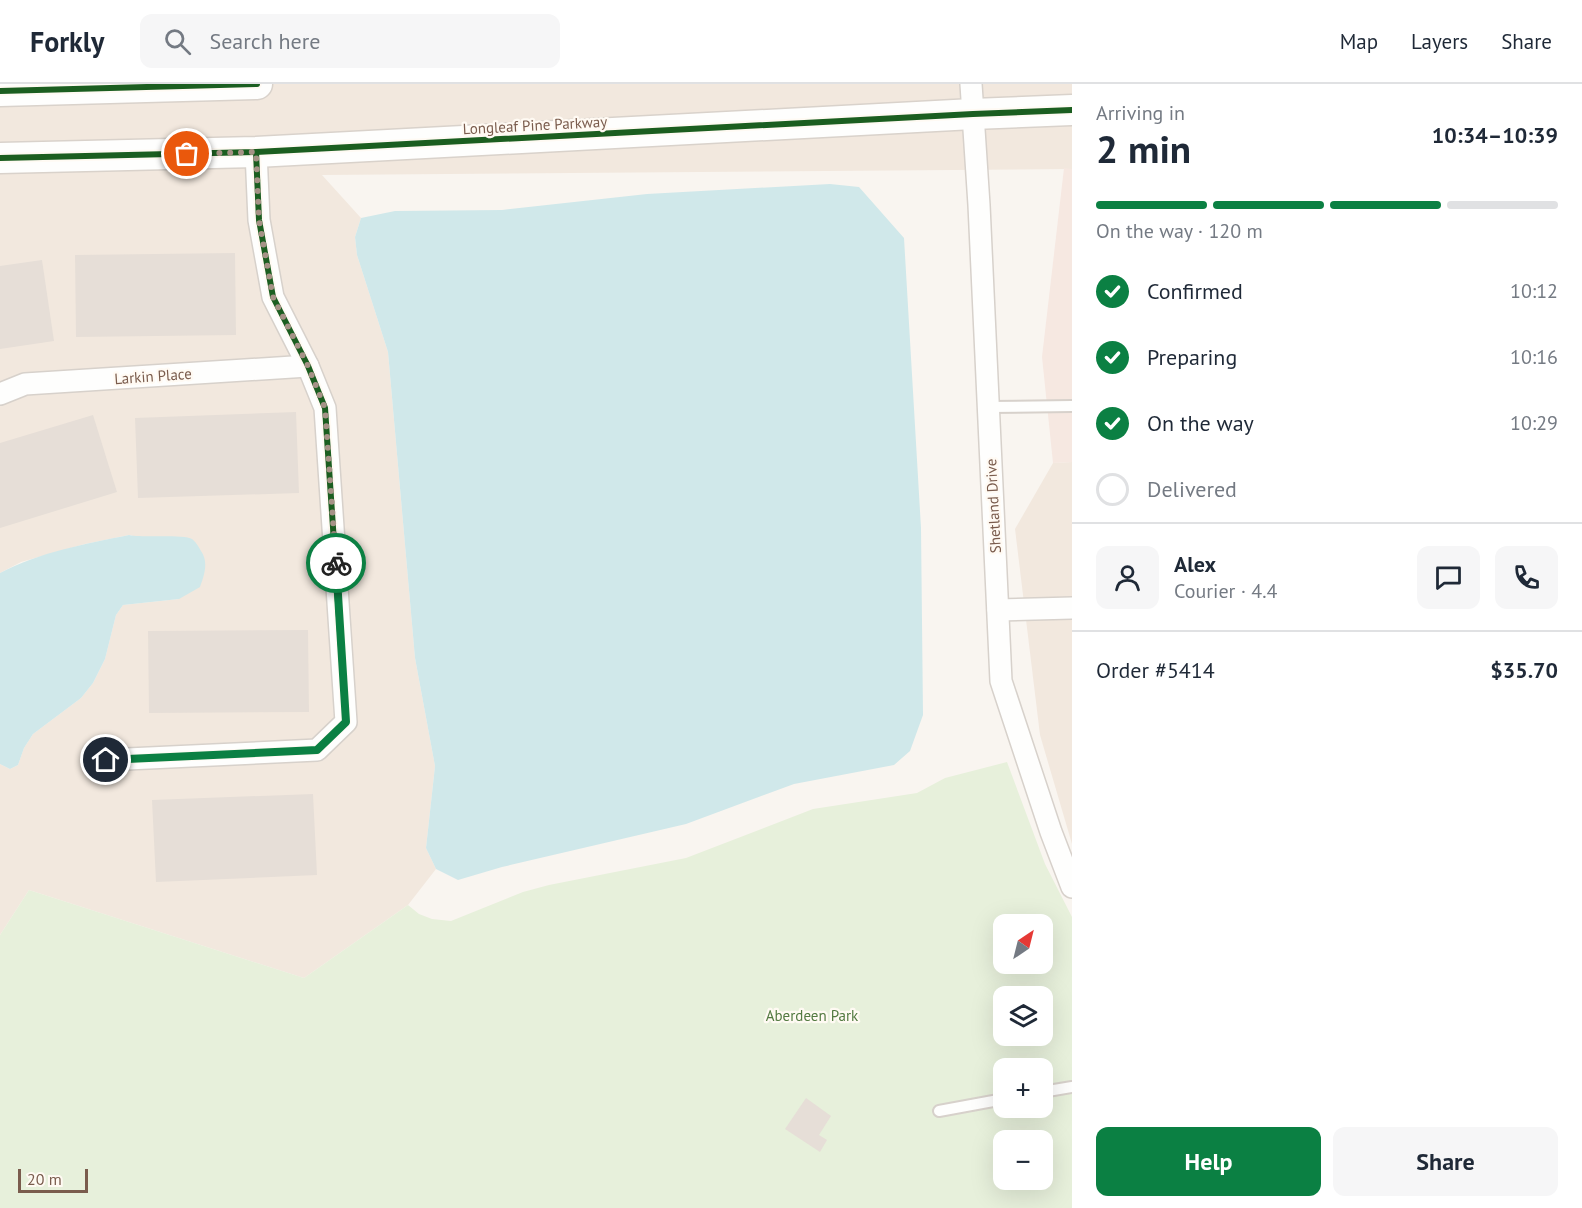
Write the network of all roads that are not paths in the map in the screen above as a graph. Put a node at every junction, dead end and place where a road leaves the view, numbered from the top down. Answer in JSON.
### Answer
{"nodes":[{"id":1,"x":257,"y":84,"type":"edge"},
{"id":2,"x":971,"y":84,"type":"edge"},
{"id":3,"x":0,"y":91,"type":"edge"},
{"id":4,"x":1072,"y":110,"type":"edge"},
{"id":5,"x":973,"y":114,"type":"junction"},
{"id":6,"x":256,"y":152,"type":"junction"},
{"id":7,"x":0,"y":158,"type":"edge"},
{"id":8,"x":308,"y":366,"type":"junction"},
{"id":9,"x":0,"y":394,"type":"edge"},
{"id":10,"x":1072,"y":406,"type":"edge"},
{"id":11,"x":988,"y":407,"type":"junction"},
{"id":12,"x":1072,"y":608,"type":"edge"},
{"id":13,"x":998,"y":610,"type":"junction"},
{"id":14,"x":106,"y":760,"type":"dead end"},
{"id":15,"x":1072,"y":887,"type":"edge"},
{"id":16,"x":1072,"y":1087,"type":"edge"},
{"id":17,"x":1053,"y":1090,"type":"edge"},
{"id":18,"x":993,"y":1101,"type":"edge"},
{"id":19,"x":939,"y":1111,"type":"dead end"}],
"edges":[{"from":1,"to":3,"type":"main road"},
{"from":2,"to":5,"type":"street","name":"Shetland Drive"},
{"from":4,"to":5,"type":"main road","name":"Longleaf Pine Parkway"},
{"from":5,"to":6,"type":"main road","name":"Longleaf Pine Parkway"},
{"from":5,"to":11,"type":"street","name":"Shetland Drive"},
{"from":6,"to":7,"type":"main road","name":"Longleaf Pine Parkway"},
{"from":6,"to":8,"type":"street"},
{"from":8,"to":9,"type":"street","name":"Larkin Place"},
{"from":8,"to":14,"type":"street"},
{"from":10,"to":11,"type":"lane"},
{"from":11,"to":13,"type":"street","name":"Shetland Drive"},
{"from":12,"to":13,"type":"street"},
{"from":13,"to":15,"type":"street","name":"Shetland Drive"},
{"from":16,"to":17,"type":"lane"},
{"from":18,"to":19,"type":"lane"}]}
